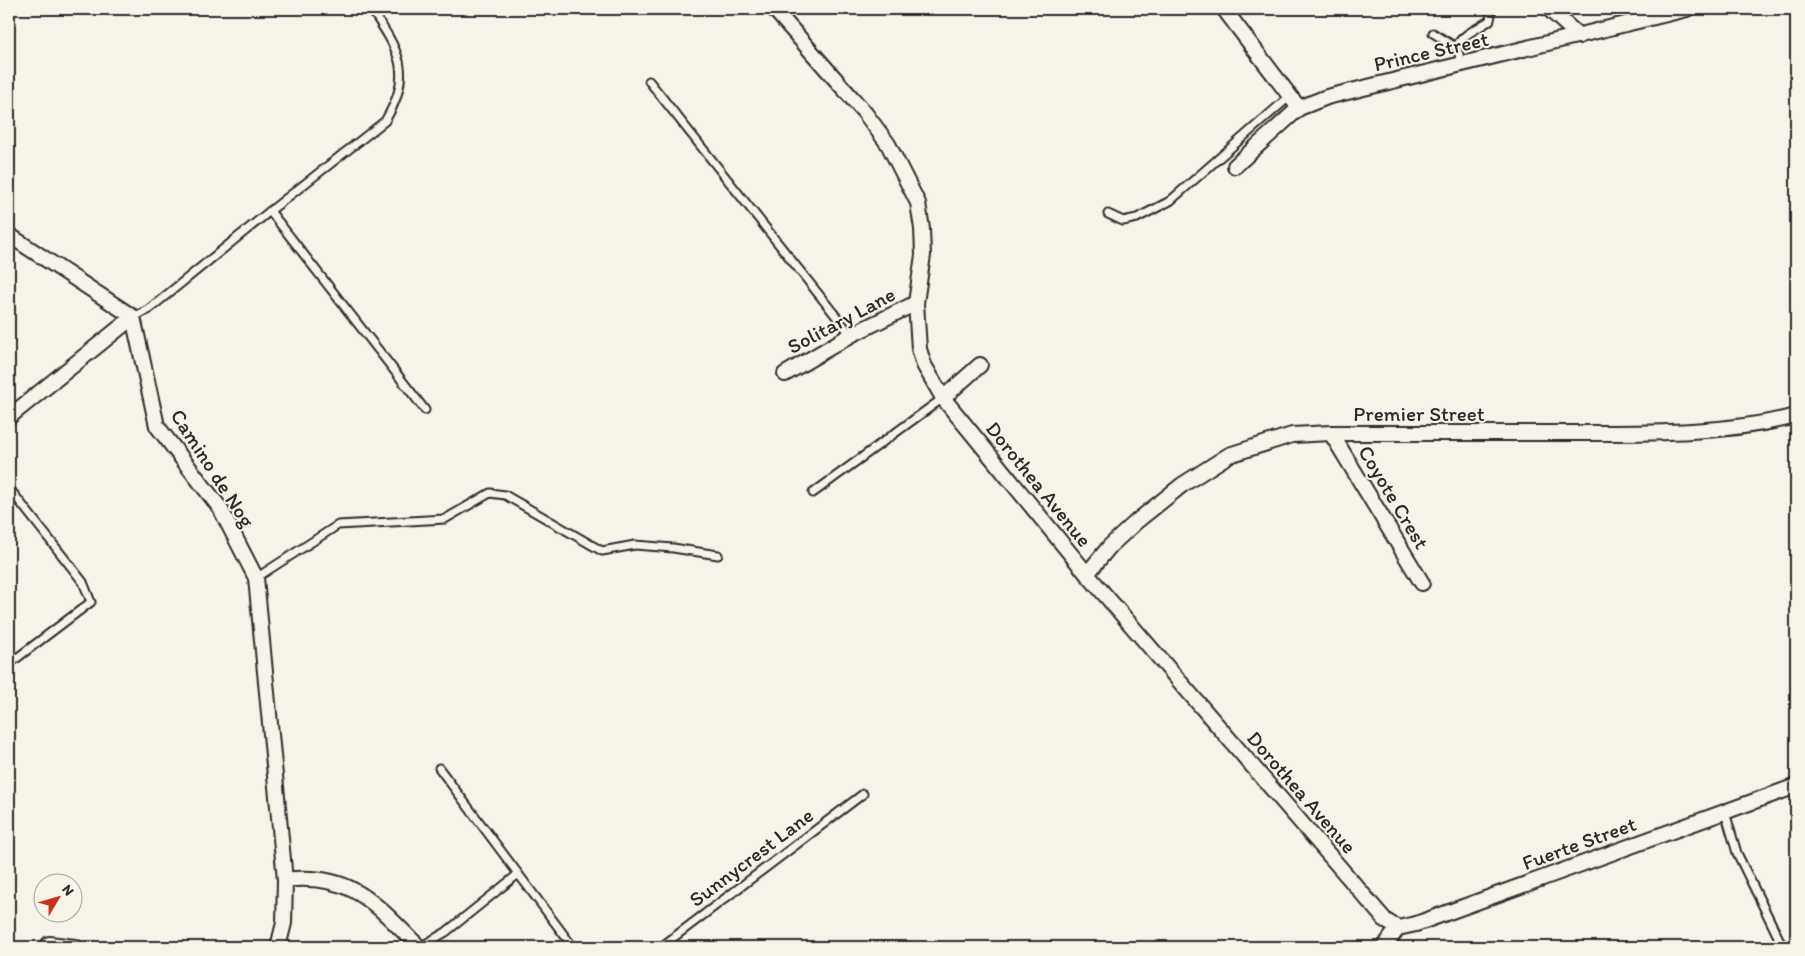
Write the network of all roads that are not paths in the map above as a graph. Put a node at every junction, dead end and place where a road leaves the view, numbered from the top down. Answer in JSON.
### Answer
{"nodes":[{"id":1,"x":371,"y":9,"type":"edge"},
{"id":2,"x":774,"y":9,"type":"edge"},
{"id":3,"x":1224,"y":9,"type":"edge"},
{"id":4,"x":1492,"y":9,"type":"edge"},
{"id":5,"x":1549,"y":9,"type":"edge"},
{"id":6,"x":1687,"y":9,"type":"edge"},
{"id":7,"x":1433,"y":33,"type":"dead end"},
{"id":8,"x":1579,"y":36,"type":"junction"},
{"id":9,"x":1457,"y":48,"type":"junction"},
{"id":10,"x":1462,"y":64,"type":"junction"},
{"id":11,"x":649,"y":81,"type":"dead end"},
{"id":12,"x":1290,"y":96,"type":"junction"},
{"id":13,"x":1299,"y":108,"type":"junction"},
{"id":14,"x":1235,"y":166,"type":"dead end"},
{"id":15,"x":270,"y":211,"type":"junction"},
{"id":16,"x":1108,"y":214,"type":"dead end"},
{"id":17,"x":9,"y":235,"type":"edge"},
{"id":18,"x":916,"y":303,"type":"junction"},
{"id":19,"x":133,"y":317,"type":"junction"},
{"id":20,"x":852,"y":336,"type":"junction"},
{"id":21,"x":980,"y":365,"type":"dead end"},
{"id":22,"x":784,"y":374,"type":"dead end"},
{"id":23,"x":943,"y":398,"type":"junction"},
{"id":24,"x":425,"y":410,"type":"dead end"},
{"id":25,"x":9,"y":416,"type":"edge"},
{"id":26,"x":1796,"y":416,"type":"edge"},
{"id":27,"x":1331,"y":432,"type":"junction"},
{"id":28,"x":9,"y":488,"type":"edge"},
{"id":29,"x":813,"y":493,"type":"dead end"},
{"id":30,"x":718,"y":555,"type":"dead end"},
{"id":31,"x":1088,"y":574,"type":"junction"},
{"id":32,"x":256,"y":578,"type":"junction"},
{"id":33,"x":1422,"y":583,"type":"dead end"},
{"id":34,"x":9,"y":664,"type":"edge"},
{"id":35,"x":438,"y":768,"type":"dead end"},
{"id":36,"x":1796,"y":786,"type":"edge"},
{"id":37,"x":863,"y":794,"type":"dead end"},
{"id":38,"x":1724,"y":812,"type":"junction"},
{"id":39,"x":517,"y":875,"type":"junction"},
{"id":40,"x":285,"y":880,"type":"junction"},
{"id":41,"x":1398,"y":928,"type":"junction"},
{"id":42,"x":49,"y":944,"type":"dead end"},
{"id":43,"x":75,"y":947,"type":"edge"},
{"id":44,"x":278,"y":947,"type":"edge"},
{"id":45,"x":420,"y":947,"type":"edge"},
{"id":46,"x":573,"y":947,"type":"edge"},
{"id":47,"x":661,"y":947,"type":"edge"},
{"id":48,"x":1384,"y":947,"type":"edge"},
{"id":49,"x":1783,"y":947,"type":"edge"}],
"edges":[{"from":1,"to":15,"type":"lane"},
{"from":2,"to":18,"type":"street","name":"Dorothea Avenue"},
{"from":3,"to":12,"type":"street"},
{"from":4,"to":9,"type":"lane"},
{"from":5,"to":8,"type":"street"},
{"from":6,"to":8,"type":"street","name":"Prince Street"},
{"from":7,"to":9,"type":"lane"},
{"from":8,"to":10,"type":"street","name":"Prince Street"},
{"from":9,"to":10,"type":"lane"},
{"from":10,"to":13,"type":"street","name":"Prince Street"},
{"from":11,"to":20,"type":"lane"},
{"from":12,"to":13,"type":"street"},
{"from":12,"to":16,"type":"lane"},
{"from":13,"to":14,"type":"street","name":"Prince Street"},
{"from":15,"to":19,"type":"lane"},
{"from":15,"to":24,"type":"lane"},
{"from":17,"to":19,"type":"street"},
{"from":18,"to":20,"type":"street","name":"Solitary Lane"},
{"from":18,"to":23,"type":"street","name":"Dorothea Avenue"},
{"from":19,"to":25,"type":"street"},
{"from":19,"to":32,"type":"street","name":"Camino de Nog"},
{"from":20,"to":22,"type":"street","name":"Solitary Lane"},
{"from":21,"to":23,"type":"street"},
{"from":23,"to":29,"type":"lane"},
{"from":23,"to":31,"type":"street","name":"Dorothea Avenue"},
{"from":26,"to":27,"type":"street","name":"Premier Street"},
{"from":27,"to":31,"type":"street","name":"Premier Street"},
{"from":27,"to":33,"type":"street","name":"Coyote Crest"},
{"from":28,"to":34,"type":"lane"},
{"from":30,"to":32,"type":"lane"},
{"from":31,"to":41,"type":"street","name":"Dorothea Avenue"},
{"from":32,"to":40,"type":"street","name":"Camino de Nog"},
{"from":35,"to":39,"type":"lane"},
{"from":36,"to":38,"type":"street","name":"Fuerte Street"},
{"from":37,"to":47,"type":"lane","name":"Sunnycrest Lane"},
{"from":38,"to":41,"type":"street","name":"Fuerte Street"},
{"from":38,"to":49,"type":"lane"},
{"from":39,"to":45,"type":"lane"},
{"from":39,"to":46,"type":"lane"},
{"from":40,"to":44,"type":"street","name":"Camino de Nog"},
{"from":40,"to":45,"type":"street"},
{"from":41,"to":48,"type":"street"},
{"from":42,"to":43,"type":"street"}]}
